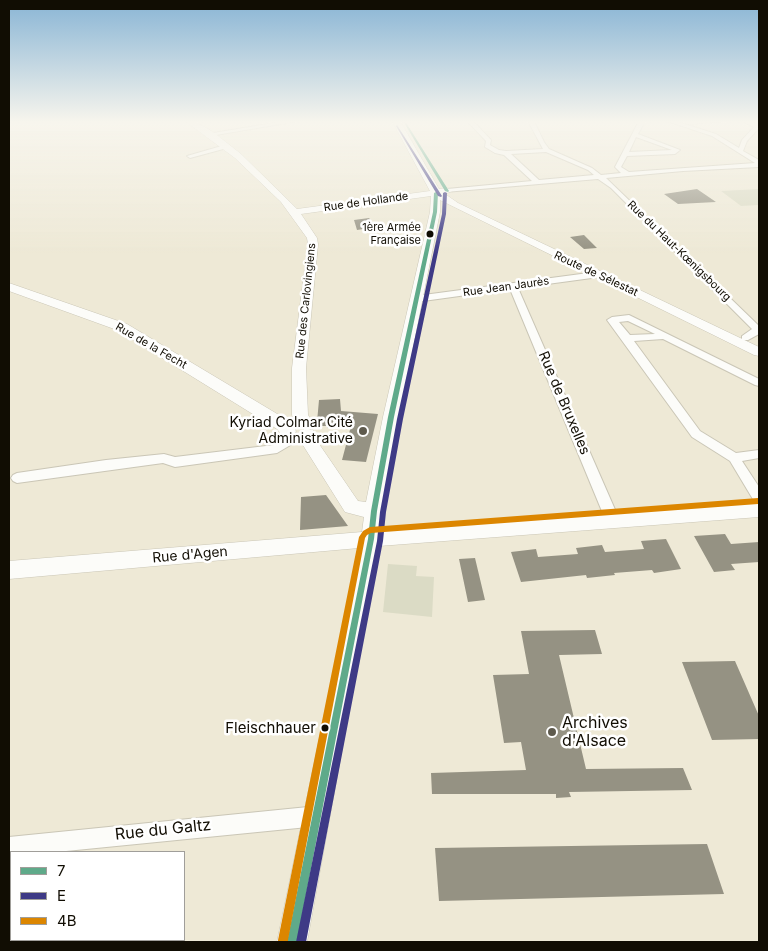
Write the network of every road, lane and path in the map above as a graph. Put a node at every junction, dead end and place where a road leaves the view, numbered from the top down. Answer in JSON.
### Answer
{"nodes":[{"id":1,"x":247,"y":165,"type":"edge"},
{"id":2,"x":425,"y":165,"type":"edge"},
{"id":3,"x":428,"y":165,"type":"edge"},
{"id":4,"x":519,"y":165,"type":"edge"},
{"id":5,"x":580,"y":165,"type":"edge"},
{"id":6,"x":741,"y":165,"type":"edge"},
{"id":7,"x":618,"y":167,"type":"joint"},
{"id":8,"x":608,"y":168,"type":"dead end"},
{"id":9,"x":599,"y":173,"type":"junction"},
{"id":10,"x":627,"y":174,"type":"junction"},
{"id":11,"x":537,"y":182,"type":"junction"},
{"id":12,"x":442,"y":192,"type":"junction"},
{"id":13,"x":455,"y":205,"type":"junction"},
{"id":14,"x":436,"y":206,"type":"junction"},
{"id":15,"x":295,"y":212,"type":"junction"},
{"id":16,"x":596,"y":274,"type":"junction"},
{"id":17,"x":514,"y":286,"type":"junction"},
{"id":18,"x":9,"y":287,"type":"edge"},
{"id":19,"x":416,"y":299,"type":"junction"},
{"id":20,"x":758,"y":330,"type":"edge"},
{"id":21,"x":666,"y":336,"type":"junction"},
{"id":22,"x":627,"y":338,"type":"junction"},
{"id":23,"x":745,"y":338,"type":"junction"},
{"id":24,"x":759,"y":350,"type":"edge"},
{"id":25,"x":759,"y":383,"type":"edge"},
{"id":26,"x":297,"y":429,"type":"junction"},
{"id":27,"x":759,"y":454,"type":"edge"},
{"id":28,"x":734,"y":458,"type":"junction"},
{"id":29,"x":17,"y":478,"type":"dead end"},
{"id":30,"x":759,"y":497,"type":"edge"},
{"id":31,"x":374,"y":510,"type":"junction"},
{"id":32,"x":759,"y":510,"type":"edge"},
{"id":33,"x":614,"y":521,"type":"junction"},
{"id":34,"x":371,"y":539,"type":"junction"},
{"id":35,"x":9,"y":570,"type":"edge"},
{"id":36,"x":318,"y":816,"type":"junction"},
{"id":37,"x":9,"y":847,"type":"edge"},
{"id":38,"x":292,"y":942,"type":"edge"}],
"edges":[{"from":1,"to":15,"type":"main road","name":"Rue des Carlovingiens"},
{"from":2,"to":12,"type":"main road"},
{"from":3,"to":12,"type":"main road"},
{"from":4,"to":11,"type":"street"},
{"from":5,"to":9,"type":"street","name":"Rue du Haut-Kœnigsbourg"},
{"from":6,"to":10,"type":"street"},
{"from":7,"to":8,"type":"street"},
{"from":7,"to":10,"type":"street"},
{"from":9,"to":10,"type":"street"},
{"from":9,"to":11,"type":"street"},
{"from":9,"to":20,"type":"street","name":"Rue du Haut-Kœnigsbourg"},
{"from":11,"to":12,"type":"street"},
{"from":12,"to":13,"type":"main road","name":"Route de Sélestat"},
{"from":12,"to":14,"type":"main road"},
{"from":12,"to":15,"type":"main road","name":"Rue de Hollande"},
{"from":12,"to":23,"type":"main road","name":"Route de Sélestat"},
{"from":13,"to":14,"type":"main road"},
{"from":13,"to":16,"type":"main road","name":"Route de Sélestat"},
{"from":14,"to":19,"type":"main road"},
{"from":15,"to":26,"type":"main road","name":"Rue des Carlovingiens"},
{"from":16,"to":17,"type":"street","name":"Rue Jean Jaurès"},
{"from":16,"to":24,"type":"main road","name":"Route de Sélestat"},
{"from":17,"to":19,"type":"street","name":"Rue Jean Jaurès"},
{"from":17,"to":33,"type":"street","name":"Rue de Bruxelles"},
{"from":18,"to":26,"type":"main road","name":"Rue de la Fecht"},
{"from":19,"to":31,"type":"main road"},
{"from":20,"to":23,"type":"street","name":"Rue du Haut-Kœnigsbourg"},
{"from":21,"to":22,"type":"street"},
{"from":21,"to":22,"type":"street"},
{"from":21,"to":25,"type":"street"},
{"from":22,"to":28,"type":"street"},
{"from":23,"to":24,"type":"main road","name":"Route de Sélestat"},
{"from":26,"to":29,"type":"street"},
{"from":26,"to":31,"type":"main road","name":"Rue de la Fecht"},
{"from":27,"to":28,"type":"street"},
{"from":28,"to":30,"type":"street"},
{"from":31,"to":34,"type":"main road"},
{"from":32,"to":33,"type":"main road","name":"Rue d'Agen"},
{"from":33,"to":34,"type":"main road","name":"Rue d'Agen"},
{"from":34,"to":35,"type":"main road","name":"Rue d'Agen"},
{"from":34,"to":36,"type":"main road"},
{"from":36,"to":37,"type":"street","name":"Rue du Galtz"},
{"from":36,"to":38,"type":"main road"}]}
